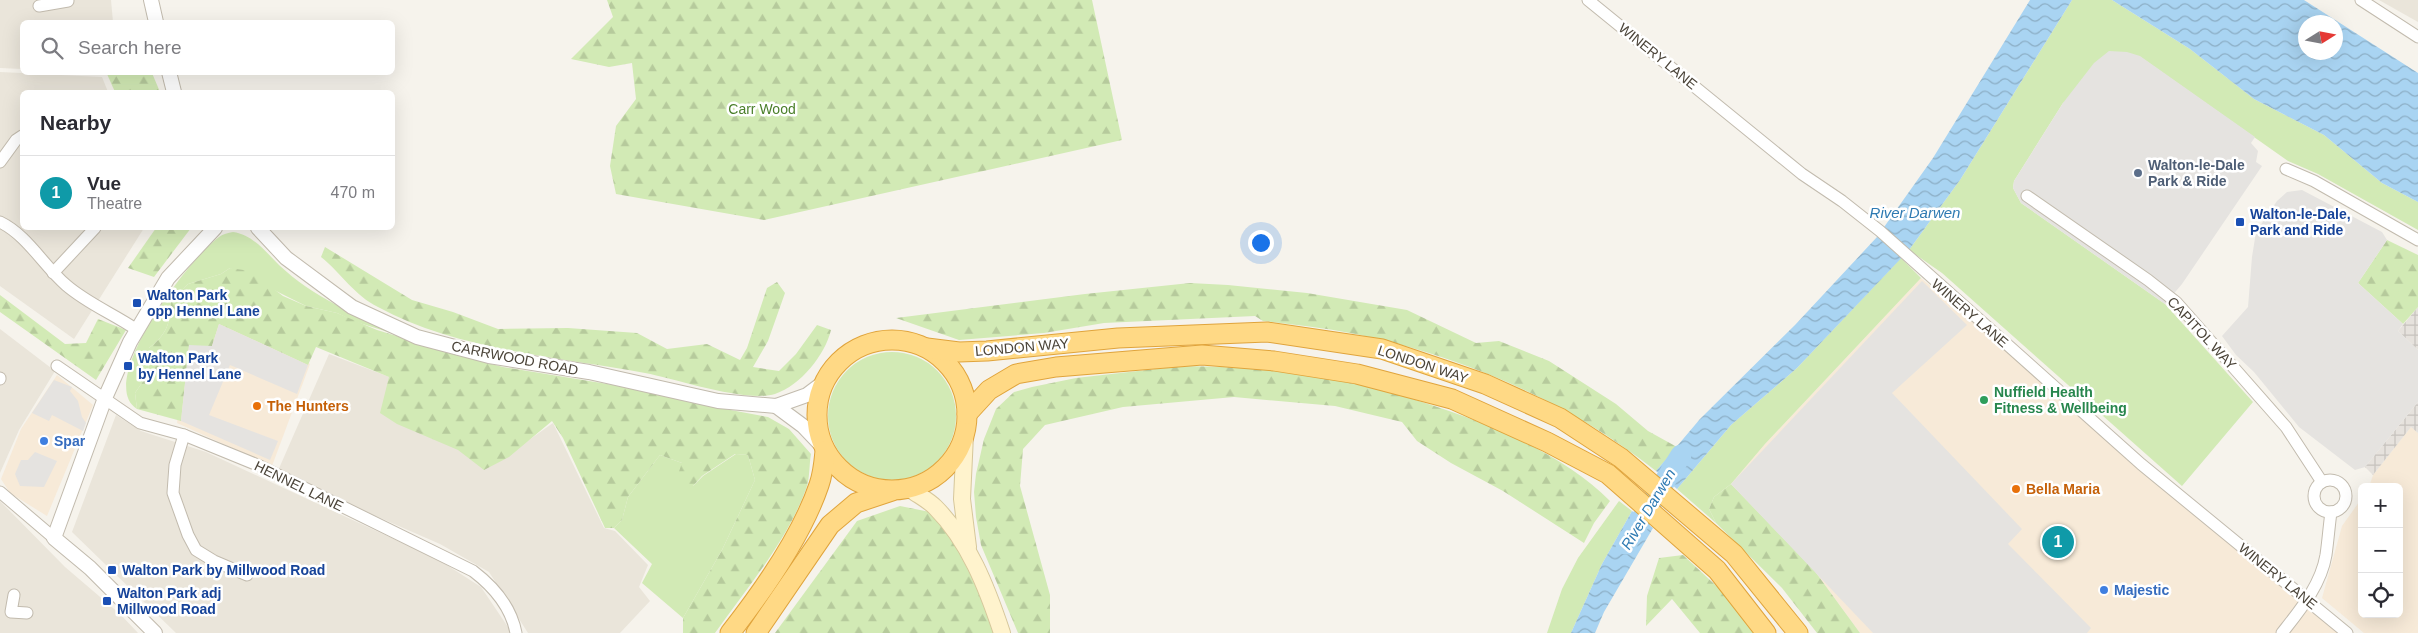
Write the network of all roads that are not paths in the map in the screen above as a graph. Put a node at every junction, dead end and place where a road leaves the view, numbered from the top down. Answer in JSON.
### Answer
{"nodes":[{"id":1,"x":151,"y":0,"type":"edge"},
{"id":2,"x":1588,"y":0,"type":"edge"},
{"id":3,"x":2361,"y":0,"type":"edge"},
{"id":4,"x":68,"y":1,"type":"edge"},
{"id":5,"x":53,"y":2,"type":"edge"},
{"id":6,"x":39,"y":6,"type":"dead end"},
{"id":7,"x":156,"y":20,"type":"edge"},
{"id":8,"x":2418,"y":37,"type":"edge"},
{"id":9,"x":169,"y":75,"type":"edge"},
{"id":10,"x":173,"y":90,"type":"edge"},
{"id":11,"x":20,"y":137,"type":"edge"},
{"id":12,"x":0,"y":162,"type":"edge"},
{"id":13,"x":2286,"y":169,"type":"dead end"},
{"id":14,"x":2027,"y":196,"type":"dead end"},
{"id":15,"x":0,"y":222,"type":"edge"},
{"id":16,"x":93,"y":230,"type":"edge"},
{"id":17,"x":213,"y":230,"type":"edge"},
{"id":18,"x":260,"y":230,"type":"edge"},
{"id":19,"x":2418,"y":240,"type":"edge"},
{"id":20,"x":53,"y":274,"type":"junction"},
{"id":21,"x":137,"y":330,"type":"junction"},
{"id":22,"x":927,"y":348,"type":"junction"},
{"id":23,"x":57,"y":366,"type":"dead end"},
{"id":24,"x":823,"y":382,"type":"junction"},
{"id":25,"x":105,"y":398,"type":"junction"},
{"id":26,"x":776,"y":406,"type":"junction"},
{"id":27,"x":967,"y":414,"type":"junction"},
{"id":28,"x":184,"y":435,"type":"junction"},
{"id":29,"x":965,"y":435,"type":"junction"},
{"id":30,"x":824,"y":449,"type":"junction"},
{"id":31,"x":2322,"y":482,"type":"junction"},
{"id":32,"x":901,"y":490,"type":"junction"},
{"id":33,"x":0,"y":492,"type":"edge"},
{"id":34,"x":2331,"y":512,"type":"junction"},
{"id":35,"x":54,"y":538,"type":"junction"},
{"id":36,"x":968,"y":550,"type":"junction"},
{"id":37,"x":247,"y":575,"type":"dead end"},
{"id":38,"x":14,"y":595,"type":"dead end"},
{"id":39,"x":2307,"y":600,"type":"junction"},
{"id":40,"x":6,"y":611,"type":"edge"},
{"id":41,"x":27,"y":613,"type":"dead end"},
{"id":42,"x":155,"y":633,"type":"edge"},
{"id":43,"x":516,"y":633,"type":"edge"},
{"id":44,"x":730,"y":633,"type":"edge"},
{"id":45,"x":756,"y":633,"type":"edge"},
{"id":46,"x":1002,"y":633,"type":"edge"},
{"id":47,"x":1766,"y":633,"type":"edge"},
{"id":48,"x":1798,"y":633,"type":"edge"},
{"id":49,"x":2282,"y":633,"type":"edge"},
{"id":50,"x":2347,"y":633,"type":"edge"}],
"edges":[{"from":1,"to":7,"type":"street"},
{"from":2,"to":39,"type":"street","name":"WINERY LANE"},
{"from":3,"to":8,"type":"street"},
{"from":4,"to":5,"type":"street"},
{"from":5,"to":6,"type":"street"},
{"from":9,"to":10,"type":"street"},
{"from":11,"to":12,"type":"street"},
{"from":13,"to":19,"type":"street"},
{"from":14,"to":31,"type":"street","name":"CAPITOL WAY"},
{"from":15,"to":20,"type":"street"},
{"from":16,"to":20,"type":"street"},
{"from":17,"to":21,"type":"street"},
{"from":18,"to":26,"type":"street","name":"CARRWOOD ROAD"},
{"from":20,"to":21,"type":"street"},
{"from":21,"to":25,"type":"street"},
{"from":22,"to":24,"type":"highway"},
{"from":22,"to":27,"type":"highway"},
{"from":22,"to":48,"type":"highway","name":"LONDON WAY"},
{"from":23,"to":25,"type":"street","name":"HENNEL LANE"},
{"from":24,"to":26,"type":"street","name":"CARRWOOD ROAD"},
{"from":24,"to":30,"type":"highway"},
{"from":25,"to":28,"type":"street","name":"HENNEL LANE"},
{"from":25,"to":35,"type":"street"},
{"from":26,"to":30,"type":"street"},
{"from":27,"to":29,"type":"highway"},
{"from":27,"to":47,"type":"highway","name":"LONDON WAY"},
{"from":28,"to":37,"type":"street"},
{"from":28,"to":43,"type":"street","name":"HENNEL LANE"},
{"from":29,"to":32,"type":"highway"},
{"from":29,"to":36,"type":"main road"},
{"from":30,"to":32,"type":"highway"},
{"from":30,"to":44,"type":"highway"},
{"from":31,"to":34,"type":"street"},
{"from":31,"to":34,"type":"street"},
{"from":32,"to":36,"type":"main road"},
{"from":32,"to":45,"type":"highway"},
{"from":33,"to":35,"type":"street"},
{"from":34,"to":39,"type":"street"},
{"from":35,"to":42,"type":"street"},
{"from":36,"to":46,"type":"main road"},
{"from":38,"to":40,"type":"street"},
{"from":39,"to":49,"type":"street"},
{"from":39,"to":50,"type":"street","name":"WINERY LANE"},
{"from":40,"to":41,"type":"street"}]}
